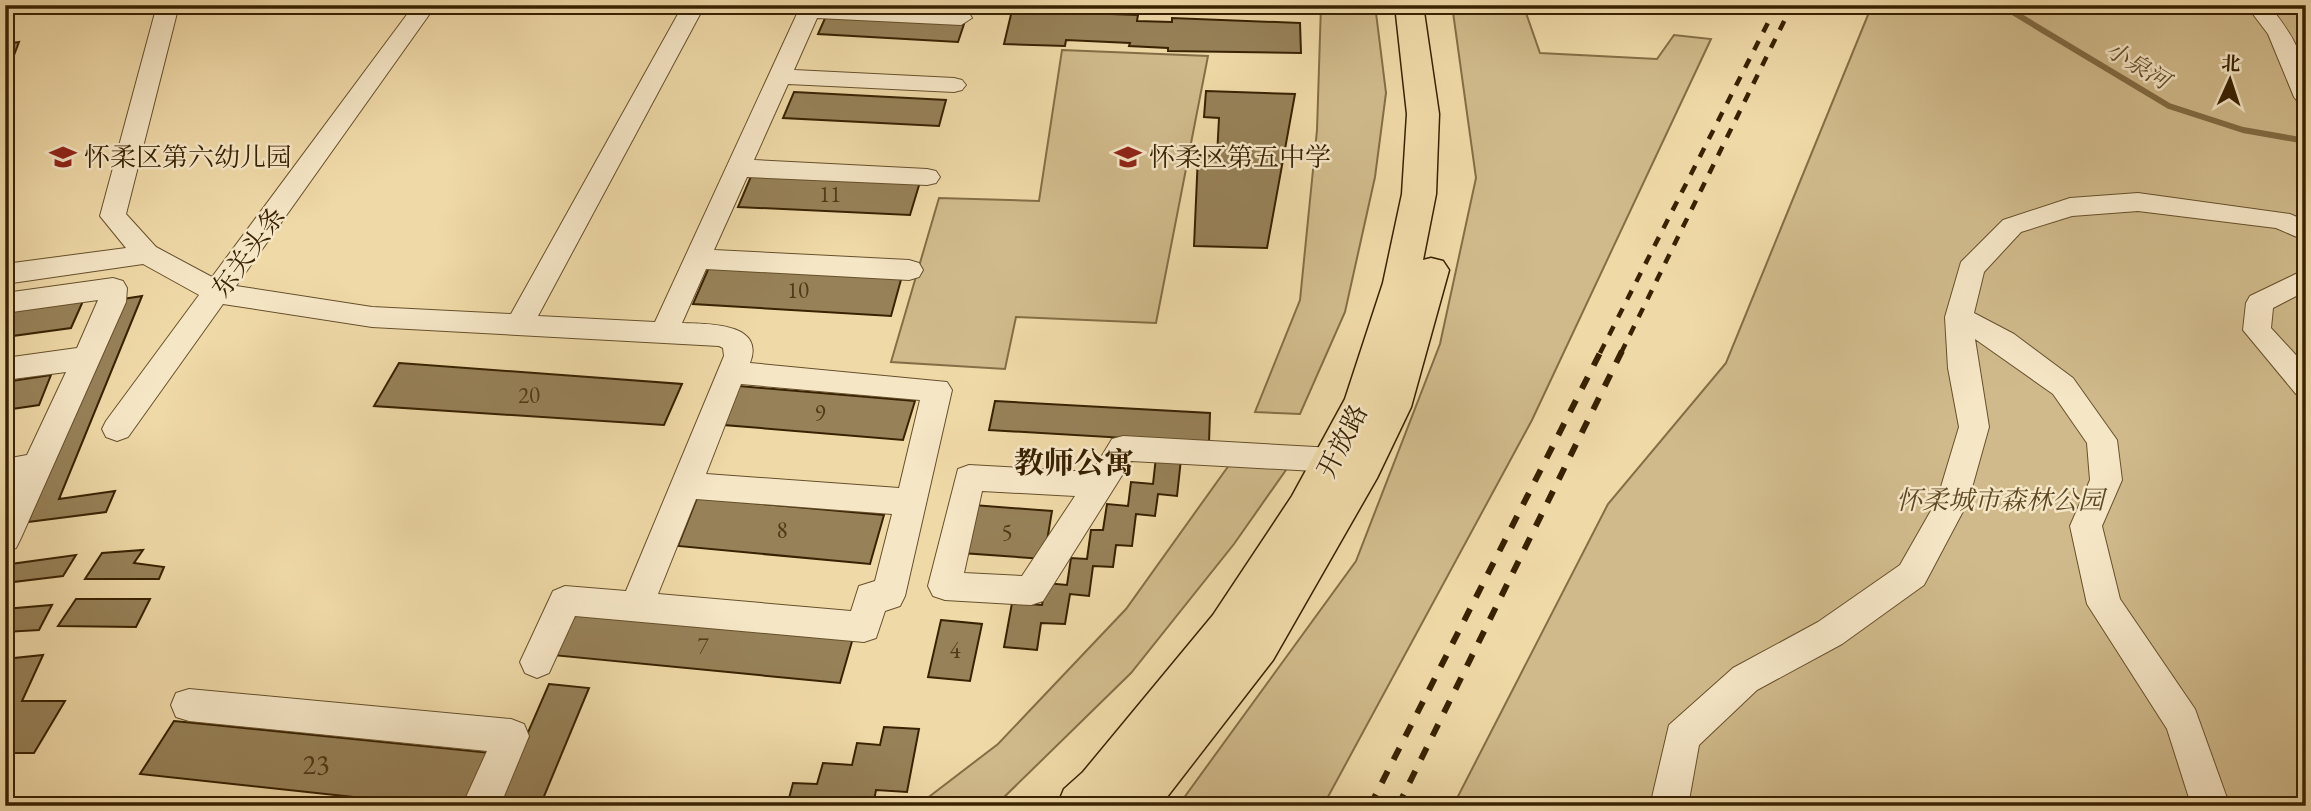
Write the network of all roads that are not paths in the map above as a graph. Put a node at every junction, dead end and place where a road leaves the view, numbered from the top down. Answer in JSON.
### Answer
{"nodes":[{"id":1,"x":168,"y":5,"type":"edge"},
{"id":2,"x":425,"y":5,"type":"edge"},
{"id":3,"x":694,"y":5,"type":"edge"},
{"id":4,"x":1409,"y":5,"type":"edge"},
{"id":5,"x":1430,"y":5,"type":"edge"},
{"id":6,"x":2257,"y":5,"type":"edge"},
{"id":7,"x":811,"y":8,"type":"edge"},
{"id":8,"x":961,"y":18,"type":"dead end"},
{"id":9,"x":780,"y":76,"type":"junction"},
{"id":10,"x":954,"y":85,"type":"dead end"},
{"id":11,"x":2306,"y":97,"type":"edge"},
{"id":12,"x":739,"y":167,"type":"junction"},
{"id":13,"x":927,"y":177,"type":"dead end"},
{"id":14,"x":2298,"y":222,"type":"edge"},
{"id":15,"x":147,"y":254,"type":"junction"},
{"id":16,"x":698,"y":259,"type":"junction"},
{"id":17,"x":909,"y":270,"type":"dead end"},
{"id":18,"x":5,"y":274,"type":"edge"},
{"id":19,"x":2306,"y":279,"type":"edge"},
{"id":20,"x":219,"y":293,"type":"junction"},
{"id":21,"x":5,"y":303,"type":"edge"},
{"id":22,"x":1959,"y":317,"type":"junction"},
{"id":23,"x":520,"y":323,"type":"junction"},
{"id":24,"x":664,"y":332,"type":"junction"},
{"id":25,"x":85,"y":358,"type":"junction"},
{"id":26,"x":5,"y":369,"type":"edge"},
{"id":27,"x":731,"y":372,"type":"junction"},
{"id":28,"x":2306,"y":386,"type":"edge"},
{"id":29,"x":117,"y":429,"type":"dead end"},
{"id":30,"x":1333,"y":460,"type":"junction"},
{"id":31,"x":37,"y":467,"type":"junction"},
{"id":32,"x":5,"y":472,"type":"edge"},
{"id":33,"x":686,"y":485,"type":"junction"},
{"id":34,"x":1100,"y":485,"type":"junction"},
{"id":35,"x":911,"y":502,"type":"junction"},
{"id":36,"x":5,"y":538,"type":"edge"},
{"id":37,"x":636,"y":607,"type":"junction"},
{"id":38,"x":537,"y":662,"type":"dead end"},
{"id":39,"x":189,"y":705,"type":"dead end"},
{"id":40,"x":481,"y":806,"type":"edge"},
{"id":41,"x":1081,"y":806,"type":"edge"},
{"id":42,"x":1130,"y":806,"type":"edge"},
{"id":43,"x":1669,"y":806,"type":"edge"},
{"id":44,"x":2207,"y":806,"type":"edge"}],
"edges":[{"from":1,"to":15,"type":"street"},
{"from":2,"to":20,"type":"street","name":"东关头条"},
{"from":3,"to":23,"type":"street"},
{"from":4,"to":30,"type":"main road","name":"开放路"},
{"from":5,"to":42,"type":"main road","name":"开放路"},
{"from":6,"to":11,"type":"street"},
{"from":7,"to":8,"type":"street"},
{"from":7,"to":9,"type":"street"},
{"from":9,"to":10,"type":"street"},
{"from":9,"to":12,"type":"street"},
{"from":12,"to":13,"type":"street"},
{"from":12,"to":16,"type":"street"},
{"from":14,"to":22,"type":"street"},
{"from":15,"to":18,"type":"street"},
{"from":15,"to":20,"type":"street"},
{"from":16,"to":17,"type":"street"},
{"from":16,"to":24,"type":"street"},
{"from":19,"to":28,"type":"street"},
{"from":20,"to":23,"type":"street"},
{"from":20,"to":29,"type":"street","name":"东关头条"},
{"from":21,"to":25,"type":"street"},
{"from":22,"to":43,"type":"street"},
{"from":22,"to":44,"type":"street"},
{"from":23,"to":24,"type":"street"},
{"from":24,"to":27,"type":"street"},
{"from":25,"to":26,"type":"street"},
{"from":25,"to":31,"type":"street"},
{"from":27,"to":33,"type":"street"},
{"from":27,"to":35,"type":"street"},
{"from":30,"to":34,"type":"street"},
{"from":30,"to":41,"type":"main road","name":"开放路"},
{"from":31,"to":32,"type":"street"},
{"from":31,"to":36,"type":"street"},
{"from":33,"to":35,"type":"street"},
{"from":33,"to":37,"type":"street"},
{"from":34,"to":34,"type":"street"},
{"from":35,"to":37,"type":"street"},
{"from":37,"to":38,"type":"street"},
{"from":39,"to":40,"type":"street"}]}
